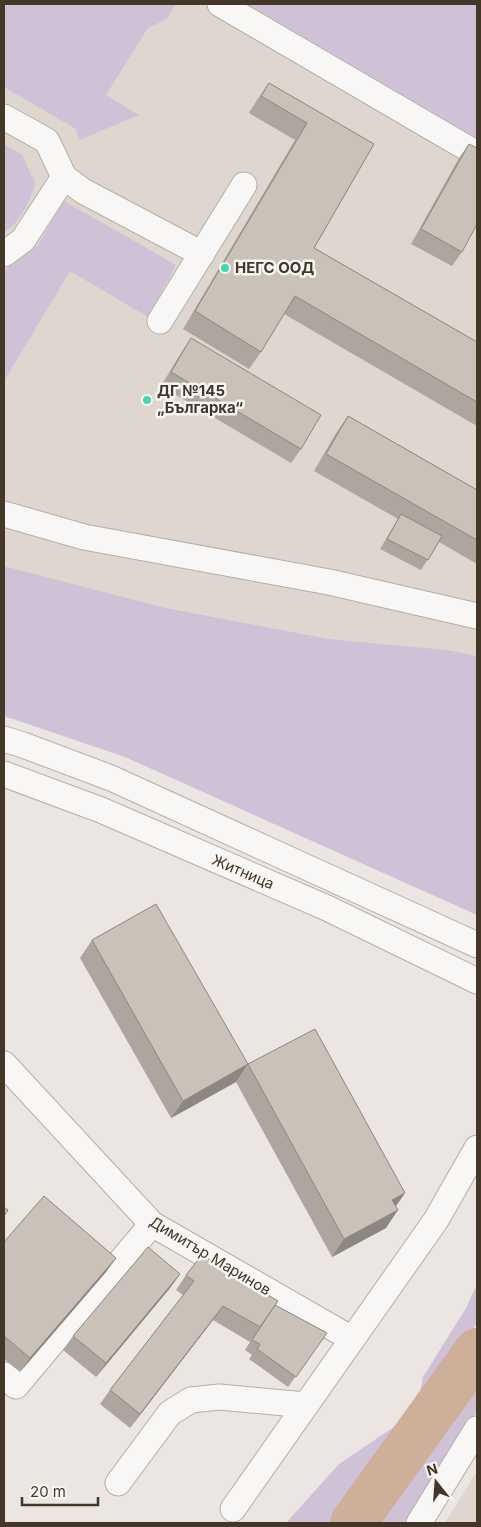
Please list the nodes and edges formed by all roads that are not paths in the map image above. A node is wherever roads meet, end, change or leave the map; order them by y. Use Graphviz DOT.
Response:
graph roads {
  1 [pos="220,4"];
  2 [pos="4,117"];
  3 [pos="477,154"];
  4 [pos="64,177"];
  5 [pos="244,185"];
  6 [pos="4,254"];
  7 [pos="202,254"];
  8 [pos="160,321"];
  9 [pos="4,514"];
  10 [pos="477,616"];
  11 [pos="4,739"];
  12 [pos="4,774"];
  13 [pos="477,945"];
  14 [pos="477,980"];
  15 [pos="4,1064"];
  16 [pos="477,1148"];
  17 [pos="152,1224"];
  18 [pos="352,1339"];
  19 [pos="4,1375"];
  20 [pos="306,1405"];
  21 [pos="477,1429"];
  22 [pos="118,1483"];
  23 [pos="232,1509"];
  24 [pos="419,1523"];
  1 -- 3 [label="street"];
  2 -- 4 [label="street"];
  4 -- 6 [label="street"];
  4 -- 7 [label="street"];
  5 -- 7 [label="street"];
  7 -- 8 [label="street"];
  9 -- 10 [label="street"];
  11 -- 13 [label="street, Житница"];
  12 -- 14 [label="street, Житница"];
  15 -- 17 [label="street, Димитър Маринов"];
  16 -- 18 [label="street"];
  17 -- 18 [label="street, Димитър Маринов"];
  17 -- 19 [label="street"];
  18 -- 20 [label="street"];
  20 -- 22 [label="street"];
  20 -- 23 [label="street"];
  21 -- 24 [label="street"];
}
